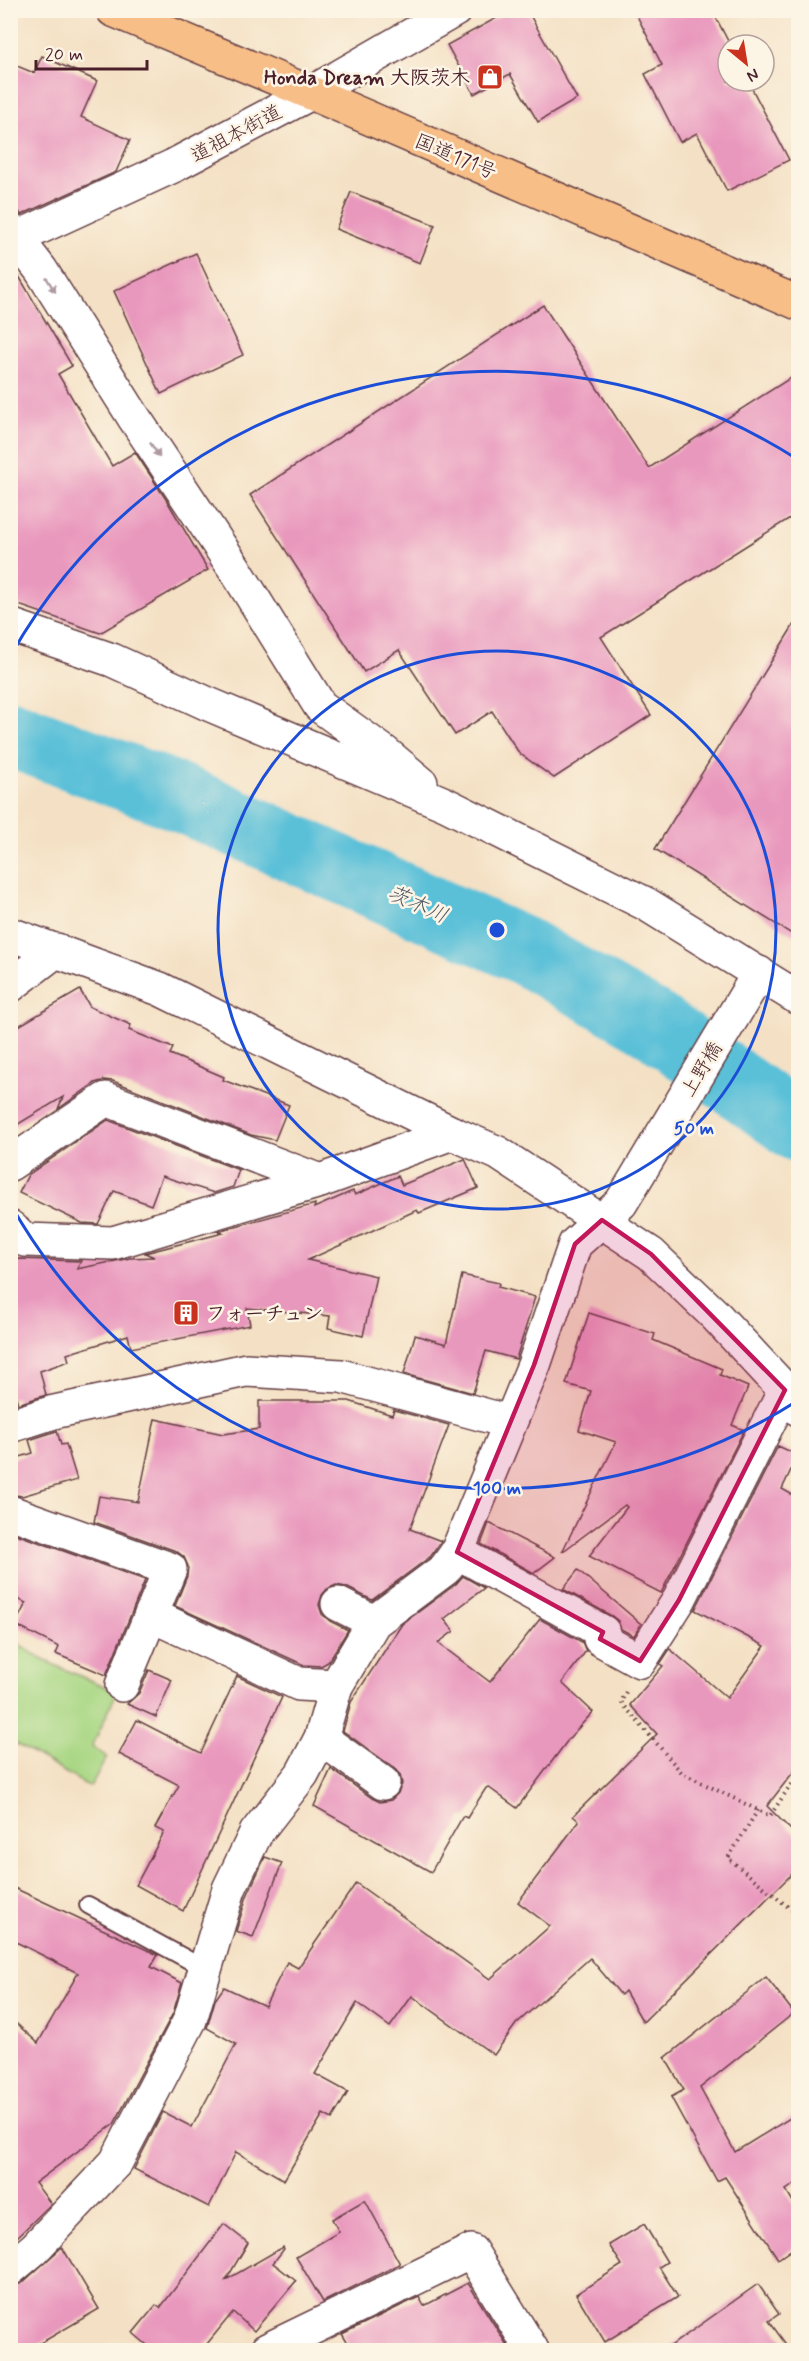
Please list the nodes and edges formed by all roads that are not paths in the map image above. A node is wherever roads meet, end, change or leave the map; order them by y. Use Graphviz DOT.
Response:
graph roads {
  1 [pos="113,10"];
  2 [pos="455,10"];
  3 [pos="311,93"];
  4 [pos="12,236"];
  5 [pos="798,303"];
  6 [pos="10,625"];
  7 [pos="445,804"];
  8 [pos="10,934"];
  9 [pos="57,950"];
  10 [pos="752,985"];
  11 [pos="10,986"];
  12 [pos="798,998"];
  13 [pos="452,1133"];
  14 [pos="10,1164"];
  15 [pos="320,1181"];
  16 [pos="611,1211"];
  17 [pos="10,1227"];
  18 [pos="792,1399"];
  19 [pos="510,1422"];
  20 [pos="10,1426"];
  21 [pos="10,1512"];
  22 [pos="457,1552"];
  23 [pos="338,1604"];
  24 [pos="151,1615"];
  25 [pos="374,1622"];
  26 [pos="122,1685"];
  27 [pos="336,1686"];
  28 [pos="321,1738"];
  29 [pos="383,1783"];
  30 [pos="88,1905"];
  31 [pos="205,1969"];
  32 [pos="10,2269"];
  33 [pos="285,2347"];
  34 [pos="532,2350"];
  1 -- 3 [label="highway, 国道171号"];
  2 -- 3 [label="street, 道祖本街道"];
  3 -- 4 [label="street, 道祖本街道"];
  3 -- 5 [label="highway, 国道171号"];
  4 -- 7 [label="street, one-way"];
  6 -- 7 [label="street"];
  7 -- 10 [label="street"];
  8 -- 9 [label="street"];
  9 -- 11 [label="street"];
  9 -- 13 [label="street"];
  10 -- 12 [label="street"];
  10 -- 16 [label="street, 上野橋"];
  13 -- 15 [label="street"];
  13 -- 16 [label="street"];
  14 -- 15 [label="street"];
  15 -- 17 [label="street"];
  16 -- 18 [label="street"];
  16 -- 19 [label="street, 上野橋"];
  18 -- 22 [label="street"];
  19 -- 20 [label="street"];
  19 -- 22 [label="street, 上野橋"];
  21 -- 24 [label="street"];
  22 -- 25 [label="street, 上野橋"];
  23 -- 25 [label="street"];
  24 -- 26 [label="street"];
  24 -- 27 [label="street"];
  25 -- 27 [label="street"];
  27 -- 28 [label="street"];
  28 -- 29 [label="street"];
  28 -- 31 [label="street"];
  30 -- 31 [label="lane"];
  31 -- 32 [label="street"];
  33 -- 34 [label="street"];
}
